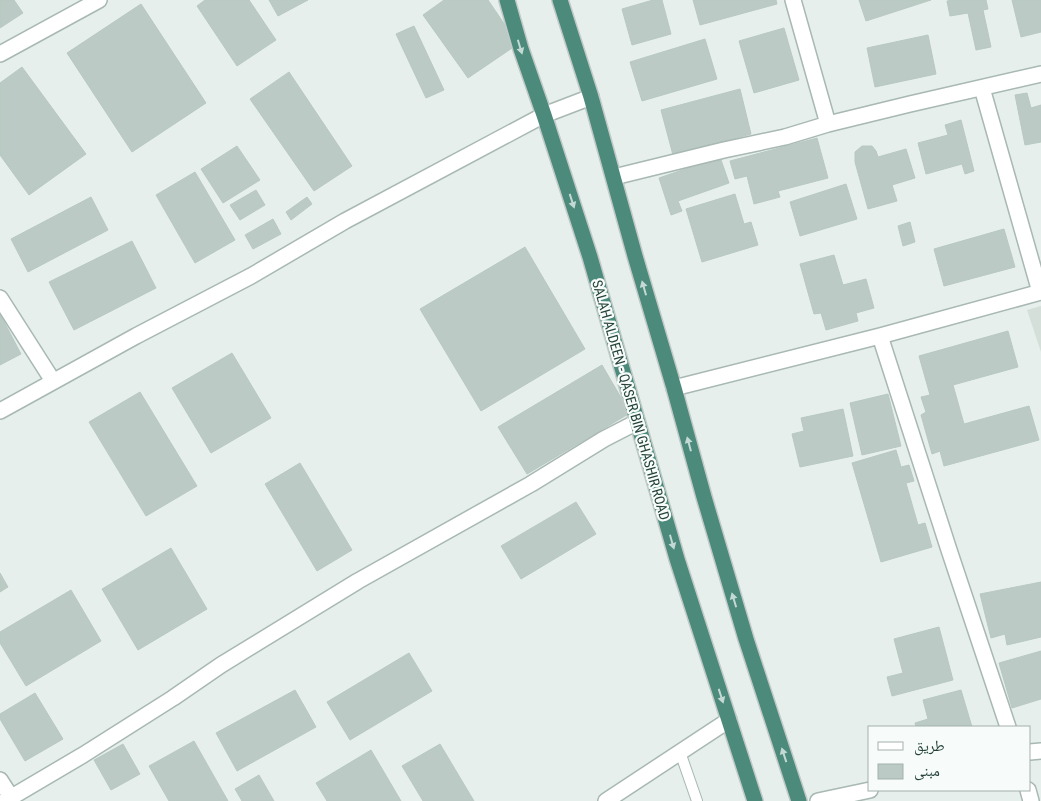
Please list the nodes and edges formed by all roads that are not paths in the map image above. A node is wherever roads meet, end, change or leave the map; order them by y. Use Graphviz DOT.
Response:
graph roads {
  1 [pos="98,0"];
  2 [pos="507,0"];
  3 [pos="560,0"];
  4 [pos="793,0"];
  5 [pos="0,54"];
  6 [pos="1041,74"];
  7 [pos="982,88"];
  8 [pos="591,97"];
  9 [pos="544,115"];
  10 [pos="828,124"];
  11 [pos="614,177"];
  12 [pos="1040,292"];
  13 [pos="0,298"];
  14 [pos="880,336"];
  15 [pos="53,381"];
  16 [pos="674,388"];
  17 [pos="0,411"];
  18 [pos="637,422"];
  19 [pos="729,720"];
  20 [pos="1008,726"];
  21 [pos="680,752"];
  22 [pos="0,780"];
  23 [pos="868,790"];
  24 [pos="8,799"];
  25 [pos="606,801"];
  26 [pos="696,801"];
  27 [pos="755,801"];
  28 [pos="799,801"];
  29 [pos="818,801"];
  1 -- 5 [label="street"];
  2 -- 9 [label="highway, SALAH ALDEEN - QASER BIN GHASHIR ROAD, one-way"];
  3 -- 8 [label="highway"];
  4 -- 10 [label="street"];
  6 -- 7 [label="street"];
  7 -- 10 [label="street"];
  7 -- 12 [label="street"];
  8 -- 9 [label="street"];
  8 -- 11 [label="highway"];
  9 -- 15 [label="street"];
  9 -- 18 [label="highway, SALAH ALDEEN - QASER BIN GHASHIR ROAD, one-way"];
  10 -- 11 [label="street"];
  16 -- 11 [label="highway, one-way"];
  12 -- 14 [label="street"];
  13 -- 15 [label="street"];
  14 -- 16 [label="street"];
  14 -- 20 [label="street"];
  15 -- 17 [label="street"];
  28 -- 16 [label="highway, one-way"];
  18 -- 19 [label="highway, SALAH ALDEEN - QASER BIN GHASHIR ROAD, one-way"];
  18 -- 24 [label="street"];
  19 -- 21 [label="street"];
  19 -- 27 [label="highway, SALAH ALDEEN - QASER BIN GHASHIR ROAD"];
  21 -- 25 [label="street"];
  21 -- 26 [label="lane"];
  22 -- 24 [label="street"];
  23 -- 29 [label="street"];
}
